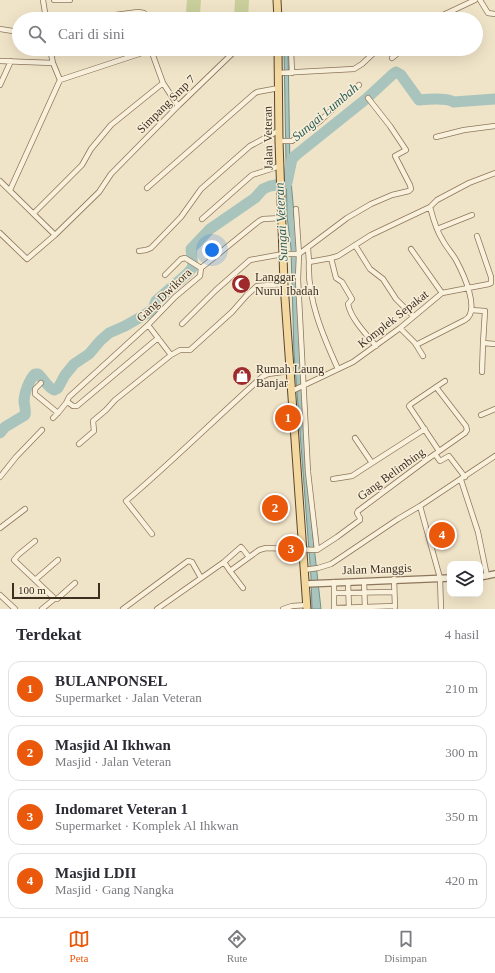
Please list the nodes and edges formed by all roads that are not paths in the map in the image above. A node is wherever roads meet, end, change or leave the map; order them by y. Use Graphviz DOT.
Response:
graph roads {
  1 [pos="43,0"];
  2 [pos="54,0"];
  3 [pos="70,0"];
  4 [pos="277,0"];
  5 [pos="474,0"];
  6 [pos="480,0"];
  7 [pos="45,12"];
  8 [pos="278,12"];
  9 [pos="451,12"];
  10 [pos="495,14"];
  11 [pos="0,29"];
  12 [pos="12,31"];
  13 [pos="52,56"];
  14 [pos="133,56"];
  15 [pos="153,56"];
  16 [pos="230,56"];
  17 [pos="279,56"];
  18 [pos="291,56"];
  19 [pos="371,56"];
  20 [pos="394,56"];
  21 [pos="392,58"];
  22 [pos="0,61"];
  23 [pos="11,61"];
  24 [pos="53,63"];
  25 [pos="281,73"];
  26 [pos="291,73"];
  27 [pos="60,80"];
  28 [pos="164,83"];
  29 [pos="0,85"];
  30 [pos="359,85"];
  31 [pos="279,88"];
  32 [pos="368,98"];
  33 [pos="178,106"];
  34 [pos="495,126"];
  35 [pos="278,131"];
  36 [pos="436,137"];
  37 [pos="281,141"];
  38 [pos="280,166"];
  39 [pos="495,173"];
  40 [pos="0,181"];
  41 [pos="147,188"];
  42 [pos="10,190"];
  43 [pos="296,208"];
  44 [pos="430,208"];
  45 [pos="34,213"];
  46 [pos="472,215"];
  47 [pos="282,218"];
  48 [pos="202,219"];
  49 [pos="437,229"];
  50 [pos="0,233"];
  51 [pos="56,235"];
  52 [pos="477,236"];
  53 [pos="355,245"];
  54 [pos="308,248"];
  55 [pos="410,249"];
  56 [pos="138,251"];
  57 [pos="285,254"];
  58 [pos="298,254"];
  59 [pos="331,258"];
  60 [pos="309,262"];
  61 [pos="199,267"];
  62 [pos="165,275"];
  63 [pos="284,284"];
  64 [pos="468,288"];
  65 [pos="442,293"];
  66 [pos="471,310"];
  67 [pos="413,316"];
  68 [pos="182,324"];
  69 [pos="148,325"];
  70 [pos="400,328"];
  71 [pos="158,338"];
  72 [pos="483,343"];
  73 [pos="495,344"];
  74 [pos="416,345"];
  75 [pos="376,346"];
  76 [pos="171,355"];
  77 [pos="423,356"];
  78 [pos="338,369"];
  79 [pos="290,371"];
  80 [pos="482,372"];
  81 [pos="444,381"];
  82 [pos="41,383"];
  83 [pos="303,386"];
  84 [pos="436,387"];
  85 [pos="294,390"];
  86 [pos="66,403"];
  87 [pos="495,408"];
  88 [pos="58,413"];
  89 [pos="481,415"];
  90 [pos="53,418"];
  91 [pos="426,429"];
  92 [pos="42,430"];
  93 [pos="355,438"];
  94 [pos="79,444"];
  95 [pos="437,453"];
  96 [pos="495,456"];
  97 [pos="372,463"];
  98 [pos="0,477"];
  99 [pos="463,479"];
  100 [pos="333,480"];
  101 [pos="420,506"];
  102 [pos="25,509"];
  103 [pos="0,528"];
  104 [pos="152,534"];
  105 [pos="35,541"];
  106 [pos="316,549"];
  107 [pos="306,550"];
  108 [pos="248,557"];
  109 [pos="58,560"];
  110 [pos="224,562"];
  111 [pos="230,570"];
  112 [pos="307,570"];
  113 [pos="495,574"];
  114 [pos="488,576"];
  115 [pos="483,577"];
  116 [pos="201,578"];
  117 [pos="440,578"];
  118 [pos="447,578"];
  119 [pos="394,579"];
  120 [pos="35,580"];
  121 [pos="364,581"];
  122 [pos="334,582"];
  123 [pos="348,582"];
  124 [pos="75,583"];
  125 [pos="308,583"];
  126 [pos="243,588"];
  127 [pos="364,592"];
  128 [pos="394,592"];
  129 [pos="334,593"];
  130 [pos="349,593"];
  131 [pos="0,595"];
  132 [pos="54,599"];
  133 [pos="307,607"];
  134 [pos="349,608"];
  135 [pos="365,608"];
  136 [pos="395,608"];
  137 [pos="16,609"];
  138 [pos="42,609"];
  139 [pos="123,609"];
  140 [pos="157,609"];
  141 [pos="283,609"];
  142 [pos="334,609"];
  143 [pos="441,609"];
  1 -- 7 [label="street"];
  2 -- 3 [label="street"];
  4 -- 8 [label="main road"];
  5 -- 9 [label="street"];
  6 -- 10 [label="street"];
  11 -- 12 [label="street"];
  13 -- 24 [label="street"];
  14 -- 27 [label="street"];
  15 -- 28 [label="street"];
  16 -- 33 [label="street, Simpang Smp 7"];
  17 -- 25 [label="main road, Jalan Veteran"];
  18 -- 26 [label="street"];
  19 -- 26 [label="street"];
  20 -- 21 [label="street"];
  22 -- 23 [label="street"];
  23 -- 24 [label="street"];
  23 -- 29 [label="street"];
  24 -- 27 [label="street"];
  25 -- 26 [label="street"];
  25 -- 31 [label="main road, Jalan Veteran"];
  27 -- 42 [label="street"];
  28 -- 33 [label="street"];
  28 -- 45 [label="street"];
  30 -- 37 [label="street"];
  31 -- 35 [label="main road, Jalan Veteran"];
  31 -- 41 [label="street"];
  32 -- 54 [label="street"];
  33 -- 51 [label="street, Simpang Smp 7"];
  34 -- 36 [label="street"];
  35 -- 37 [label="main road, Jalan Veteran"];
  35 -- 56 [label="street"];
  37 -- 38 [label="main road, Jalan Veteran"];
  38 -- 47 [label="main road, Jalan Veteran"];
  38 -- 48 [label="street"];
  39 -- 44 [label="street"];
  40 -- 42 [label="street"];
  42 -- 45 [label="street"];
  43 -- 58 [label="street"];
  44 -- 49 [label="street"];
  44 -- 53 [label="street"];
  45 -- 51 [label="street"];
  46 -- 49 [label="street"];
  47 -- 57 [label="main road, Jalan Veteran"];
  47 -- 61 [label="street, Gang Dwikora"];
  49 -- 64 [label="street"];
  50 -- 51 [label="street, Simpang Smp 7"];
  52 -- 64 [label="street, Komplek Sepakat"];
  53 -- 59 [label="street"];
  53 -- 67 [label="street"];
  54 -- 58 [label="street"];
  54 -- 60 [label="street"];
  55 -- 65 [label="street"];
  57 -- 58 [label="street"];
  57 -- 63 [label="main road, Jalan Veteran"];
  57 -- 68 [label="street"];
  58 -- 83 [label="street"];
  59 -- 60 [label="street"];
  59 -- 75 [label="street"];
  60 -- 78 [label="street"];
  61 -- 62 [label="street"];
  61 -- 69 [label="street, Gang Dwikora"];
  63 -- 76 [label="street"];
  63 -- 79 [label="main road, Jalan Veteran"];
  64 -- 65 [label="street, Komplek Sepakat"];
  64 -- 66 [label="street"];
  65 -- 67 [label="street, Komplek Sepakat"];
  66 -- 72 [label="street"];
  66 -- 74 [label="street"];
  67 -- 70 [label="street, Komplek Sepakat"];
  69 -- 71 [label="street"];
  69 -- 86 [label="street, Gang Dwikora"];
  70 -- 74 [label="street"];
  70 -- 75 [label="street, Komplek Sepakat"];
  71 -- 76 [label="street"];
  71 -- 86 [label="street"];
  72 -- 73 [label="street"];
  72 -- 80 [label="street"];
  74 -- 77 [label="street"];
  75 -- 78 [label="street, Komplek Sepakat"];
  76 -- 94 [label="street"];
  78 -- 83 [label="street, Komplek Sepakat"];
  79 -- 85 [label="main road, Jalan Veteran"];
  79 -- 104 [label="street"];
  81 -- 84 [label="street"];
  82 -- 88 [label="street"];
  83 -- 85 [label="street, Komplek Sepakat"];
  83 -- 106 [label="street"];
  84 -- 91 [label="street"];
  84 -- 95 [label="street, Gang Belimbing"];
  85 -- 107 [label="main road, Jalan Veteran"];
  86 -- 88 [label="street, Gang Dwikora"];
  87 -- 89 [label="street"];
  88 -- 90 [label="street, Gang Dwikora"];
  91 -- 95 [label="street"];
  91 -- 97 [label="street"];
  92 -- 98 [label="street"];
  93 -- 97 [label="street"];
  95 -- 99 [label="street"];
  95 -- 106 [label="street, Gang Belimbing"];
  96 -- 99 [label="street"];
  97 -- 100 [label="street"];
  99 -- 101 [label="street"];
  99 -- 114 [label="street"];
  101 -- 112 [label="street"];
  101 -- 117 [label="street"];
  102 -- 103 [label="street"];
  105 -- 120 [label="street"];
  106 -- 107 [label="street, Gang Belimbing"];
  107 -- 108 [label="street, Gang Belimbing"];
  107 -- 112 [label="main road, Jalan Veteran"];
  108 -- 110 [label="street"];
  108 -- 111 [label="street, Gang Belimbing"];
  109 -- 120 [label="street"];
  110 -- 111 [label="street"];
  110 -- 116 [label="street"];
  111 -- 126 [label="street"];
  112 -- 125 [label="main road, Jalan Veteran"];
  113 -- 114 [label="street"];
  114 -- 115 [label="street"];
  116 -- 139 [label="street"];
  116 -- 140 [label="street"];
  117 -- 118 [label="street, Jalan Manggis"];
  117 -- 119 [label="street, Jalan Manggis"];
  117 -- 143 [label="street"];
  119 -- 121 [label="street, Jalan Manggis"];
  119 -- 128 [label="street"];
  120 -- 132 [label="street"];
  121 -- 123 [label="street, Jalan Manggis"];
  121 -- 127 [label="street"];
  122 -- 123 [label="street, Jalan Manggis"];
  122 -- 125 [label="street, Jalan Manggis"];
  122 -- 129 [label="street"];
  123 -- 130 [label="street"];
  124 -- 132 [label="street"];
  125 -- 133 [label="main road, Jalan Veteran"];
  127 -- 128 [label="street"];
  127 -- 130 [label="street"];
  127 -- 135 [label="street"];
  128 -- 136 [label="street"];
  129 -- 130 [label="street"];
  129 -- 142 [label="street"];
  130 -- 134 [label="street"];
  131 -- 137 [label="street"];
  132 -- 138 [label="street"];
  133 -- 141 [label="street"];
  134 -- 135 [label="street"];
  134 -- 142 [label="street"];
  135 -- 136 [label="street"];
}
